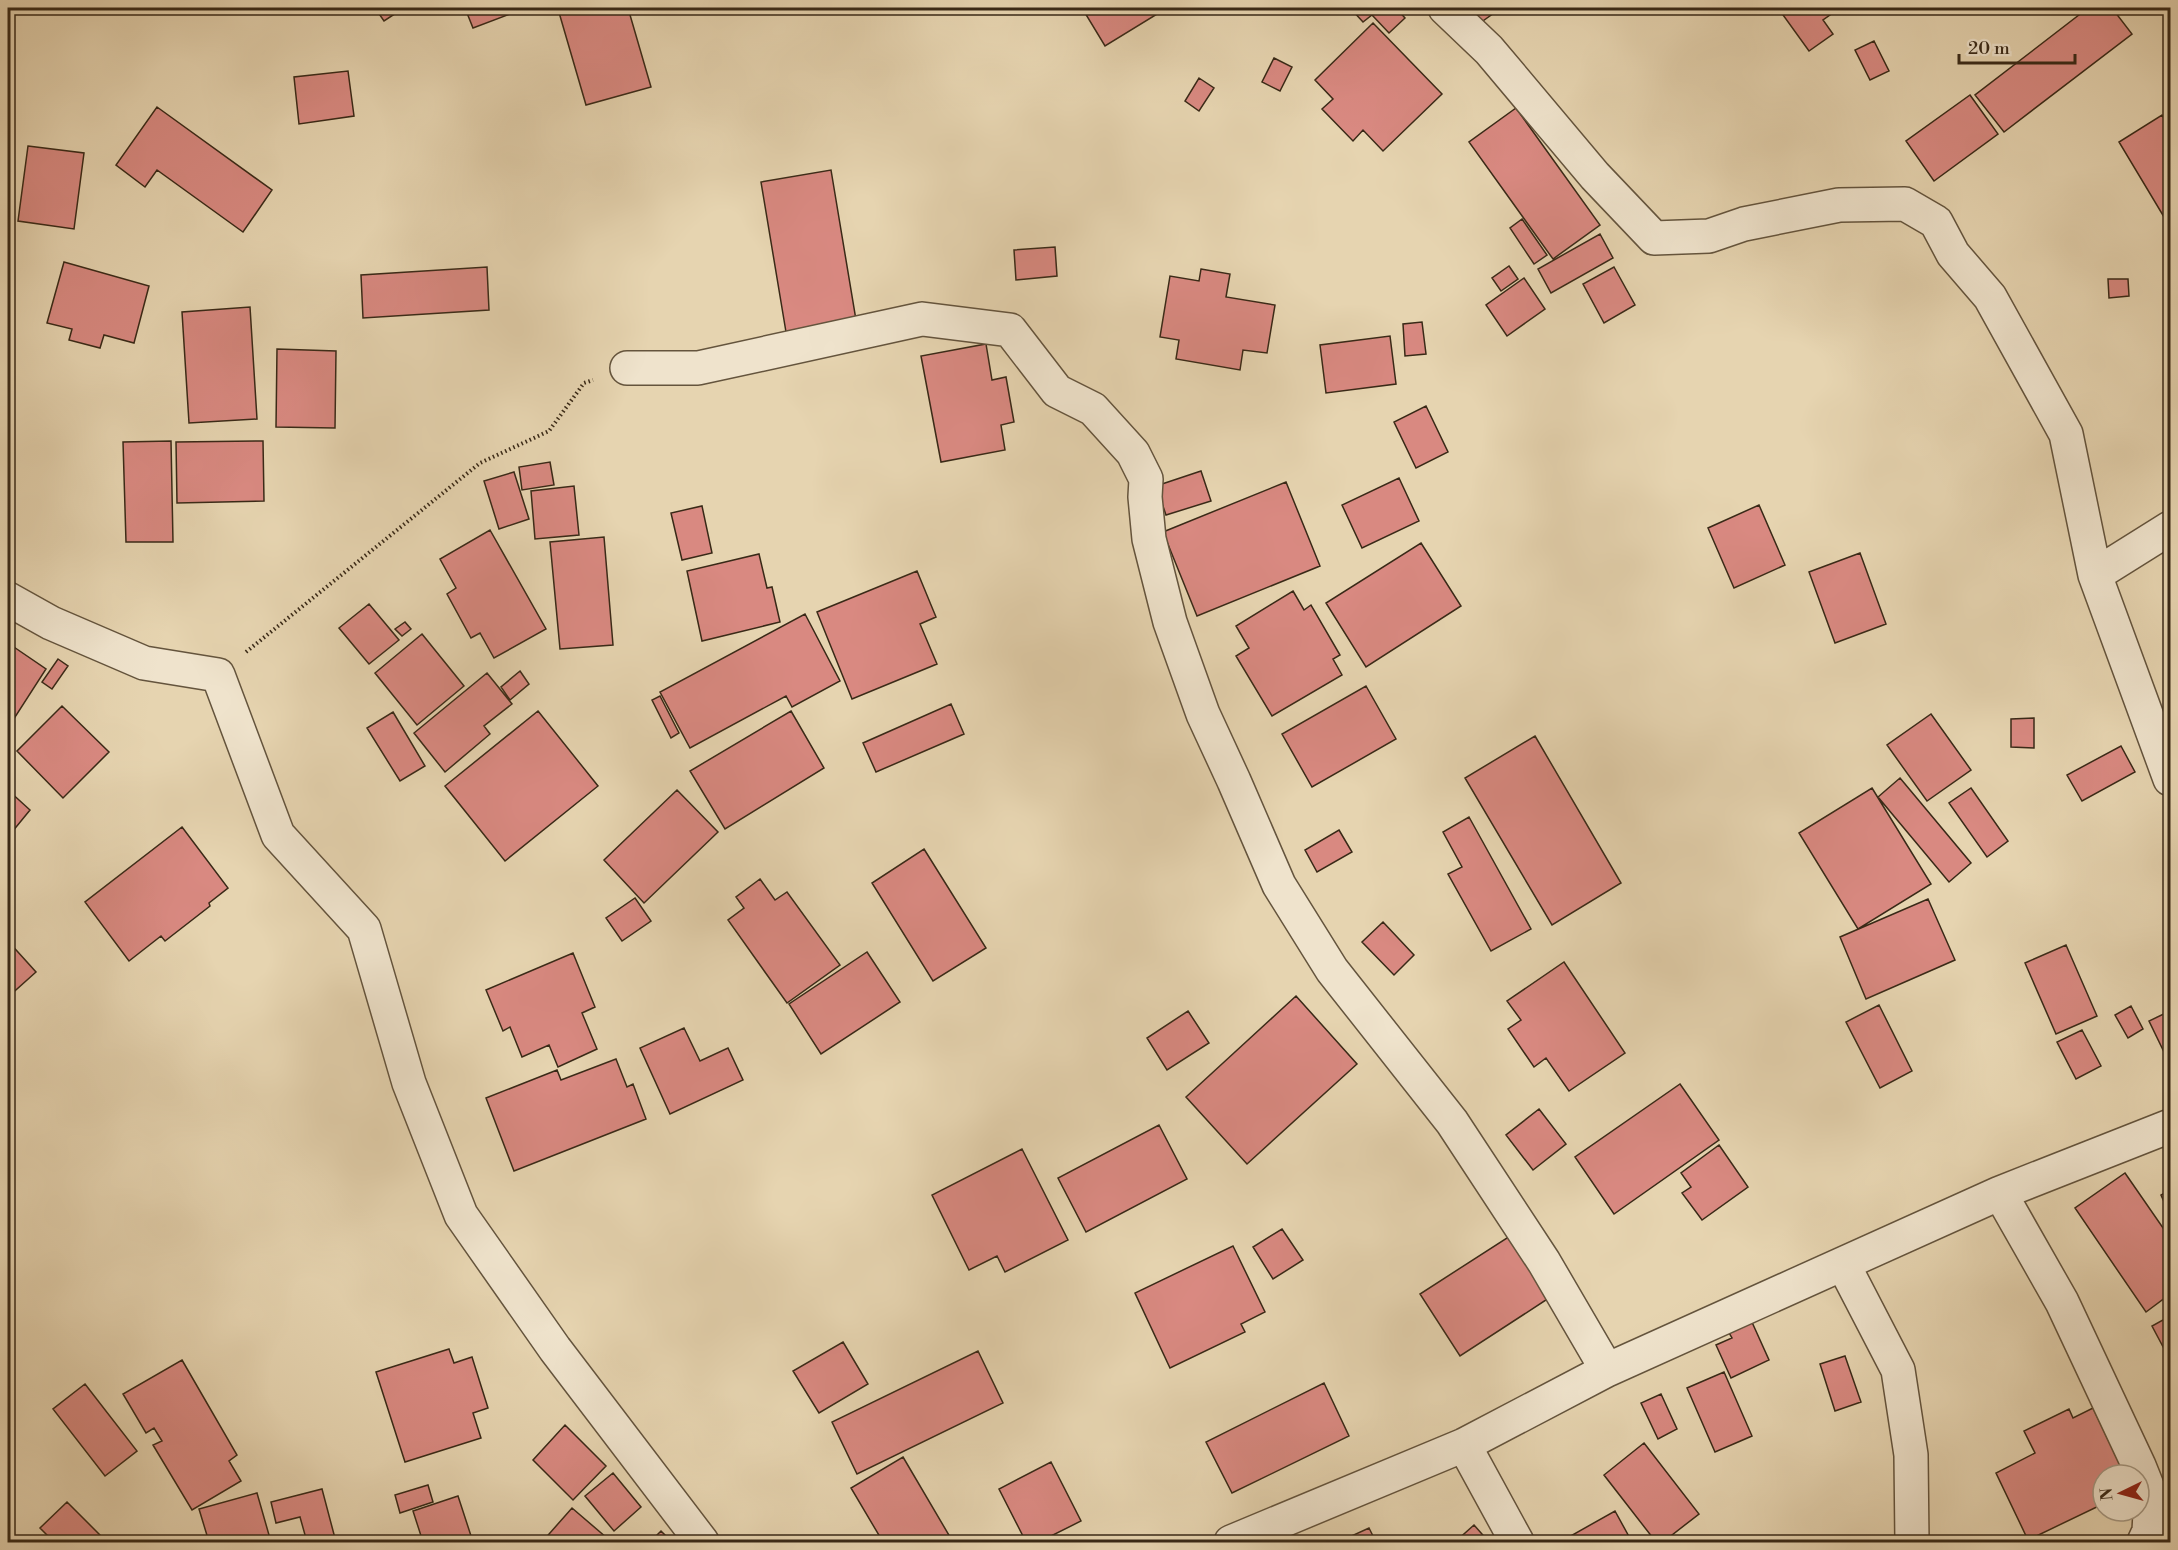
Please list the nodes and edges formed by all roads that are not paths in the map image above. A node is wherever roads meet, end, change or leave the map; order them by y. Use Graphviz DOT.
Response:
graph roads {
  1 [pos="1445,8"];
  2 [pos="627,368"];
  3 [pos="2170,528"];
  4 [pos="2095,574"];
  5 [pos="8,599"];
  6 [pos="2170,779"];
  7 [pos="2170,1126"];
  8 [pos="2000,1193"];
  9 [pos="1843,1264"];
  10 [pos="1607,1370"];
  11 [pos="1464,1445"];
  12 [pos="702,1542"];
  13 [pos="1231,1542"];
  14 [pos="1517,1542"];
  15 [pos="1912,1542"];
  16 [pos="2144,1542"];
  1 -- 4 [label="street"];
  2 -- 10 [label="street"];
  3 -- 4 [label="street"];
  4 -- 6 [label="street"];
  5 -- 12 [label="street"];
  7 -- 8 [label="street"];
  8 -- 9 [label="street"];
  8 -- 16 [label="street"];
  9 -- 10 [label="street"];
  9 -- 15 [label="street"];
  10 -- 11 [label="street"];
  11 -- 13 [label="street"];
  11 -- 14 [label="street"];
}
